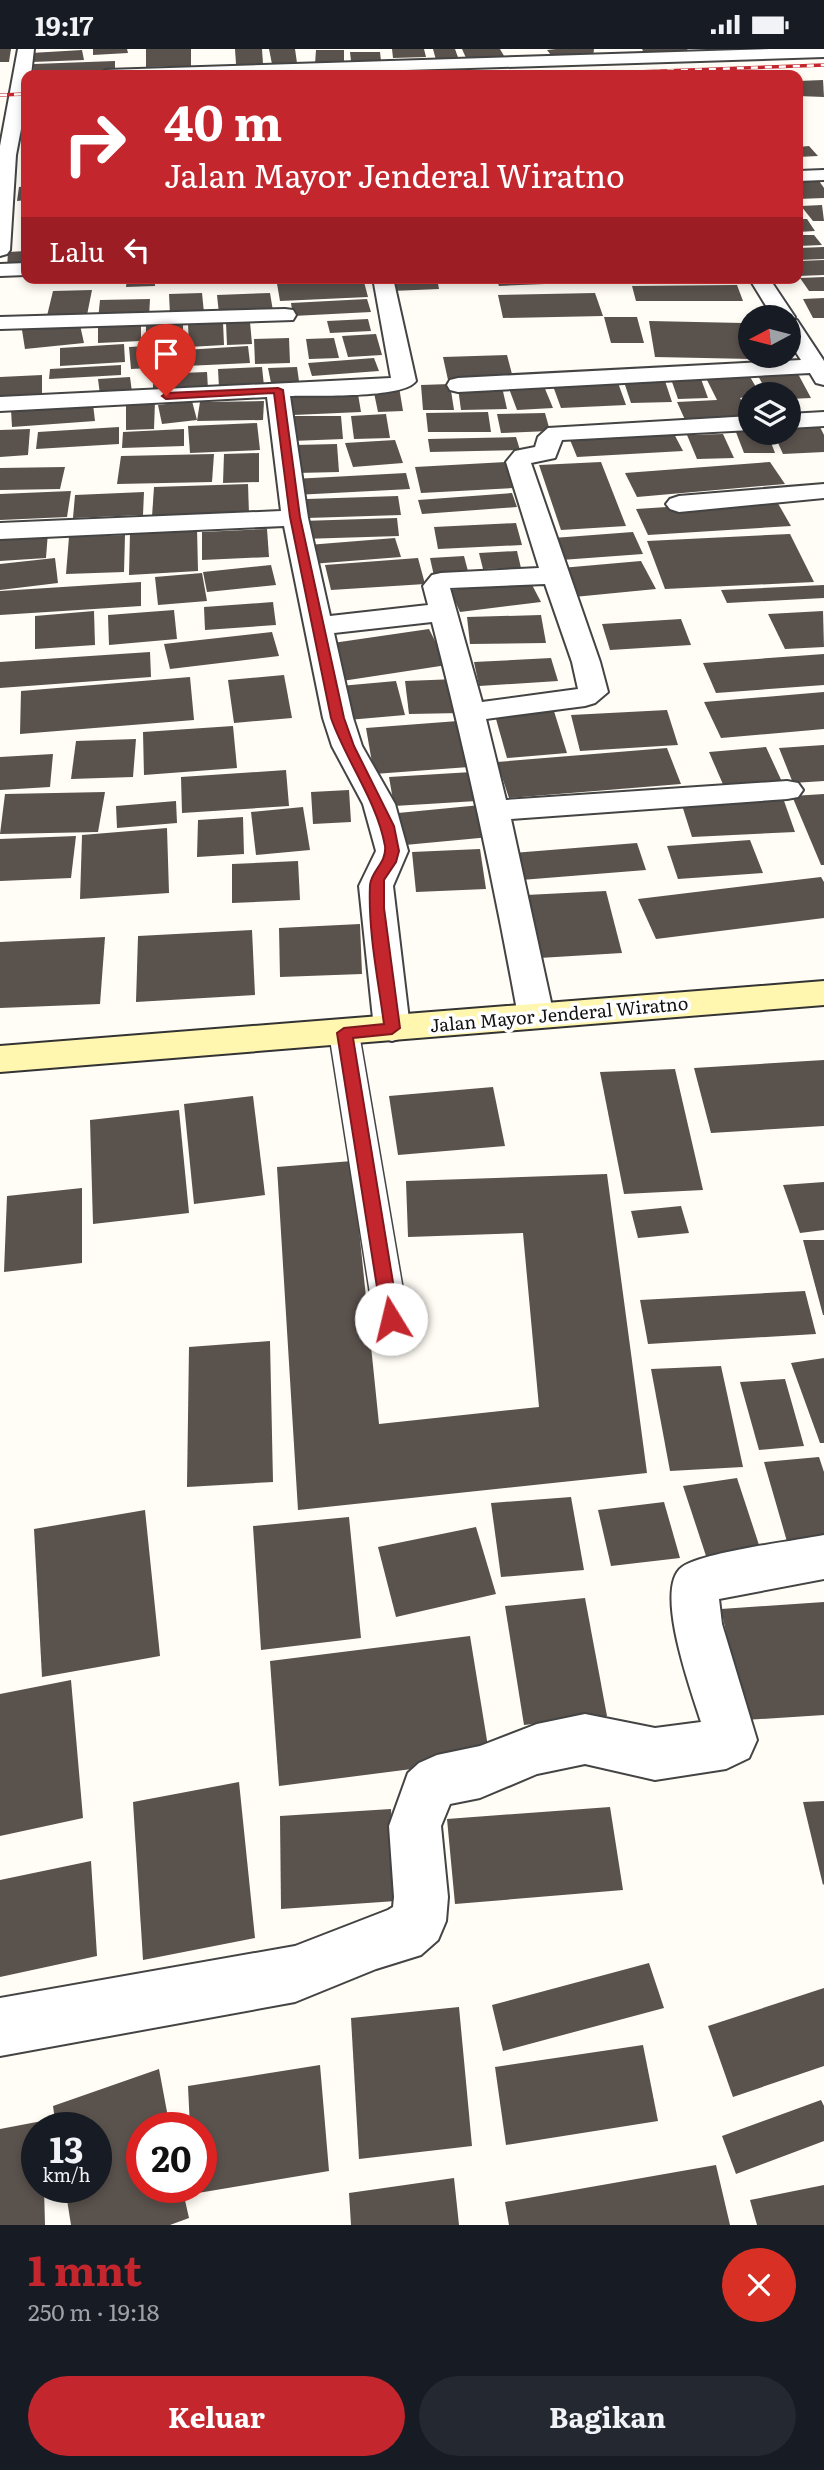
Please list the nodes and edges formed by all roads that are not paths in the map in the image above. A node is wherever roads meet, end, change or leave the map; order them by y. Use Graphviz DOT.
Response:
graph roads {
  1 [pos="26,49"];
  2 [pos="824,52"];
  3 [pos="601,55"];
  4 [pos="25,70"];
  5 [pos="230,70"];
  6 [pos="21,78"];
  7 [pos="0,79"];
  8 [pos="21,87"];
  9 [pos="14,107"];
  10 [pos="3,155"];
  11 [pos="824,175"];
  12 [pos="803,176"];
  13 [pos="21,212"];
  14 [pos="3,217"];
  15 [pos="0,250"];
  16 [pos="21,269"];
  17 [pos="0,270"];
  18 [pos="384,284"];
  19 [pos="763,284"];
  20 [pos="776,305"];
  21 [pos="285,315"];
  22 [pos="0,323"];
  23 [pos="802,335"];
  24 [pos="824,341"];
  25 [pos="802,344"];
  26 [pos="820,372"];
  27 [pos="458,385"];
  28 [pos="278,390"];
  29 [pos="0,404"];
  30 [pos="824,419"];
  31 [pos="801,420"];
  32 [pos="738,424"];
  33 [pos="824,491"];
  34 [pos="679,504"];
  35 [pos="295,517"];
  36 [pos="0,531"];
  37 [pos="555,575"];
  38 [pos="443,612"];
  39 [pos="318,626"];
  40 [pos="470,712"];
  41 [pos="787,790"];
  42 [pos="492,811"];
  43 [pos="824,993"];
  44 [pos="536,1016"];
  45 [pos="392,1028"];
  46 [pos="344,1033"];
  47 [pos="0,1059"];
  48 [pos="391,1319"];
  49 [pos="824,1556"];
  50 [pos="0,2027"];
  1 -- 4 [label="street"];
  2 -- 3 [label="street"];
  3 -- 5 [label="street"];
  6 -- 7 [label="street"];
  8 -- 9 [label="street"];
  9 -- 10 [label="street"];
  10 -- 14 [label="street"];
  11 -- 12 [label="street"];
  13 -- 14 [label="street"];
  14 -- 15 [label="street"];
  16 -- 17 [label="street"];
  18 -- 28 [label="street"];
  19 -- 20 [label="street"];
  21 -- 22 [label="street"];
  23 -- 24 [label="street"];
  25 -- 26 [label="street"];
  26 -- 27 [label="street"];
  28 -- 29 [label="street"];
  28 -- 35 [label="street"];
  30 -- 31 [label="street"];
  32 -- 37 [label="street"];
  33 -- 34 [label="street"];
  35 -- 36 [label="street"];
  35 -- 39 [label="street"];
  37 -- 38 [label="street"];
  37 -- 40 [label="street"];
  38 -- 39 [label="street"];
  38 -- 40 [label="street"];
  39 -- 45 [label="street"];
  40 -- 42 [label="street"];
  41 -- 42 [label="street"];
  42 -- 44 [label="street"];
  43 -- 44 [label="street, Jalan Mayor Jenderal Wiratno"];
  44 -- 45 [label="street, Jalan Mayor Jenderal Wiratno"];
  45 -- 46 [label="street, Jalan Mayor Jenderal Wiratno"];
  46 -- 47 [label="street, Jalan Mayor Jenderal Wiratno"];
  46 -- 48 [label="lane"];
  49 -- 50 [label="street"];
}
